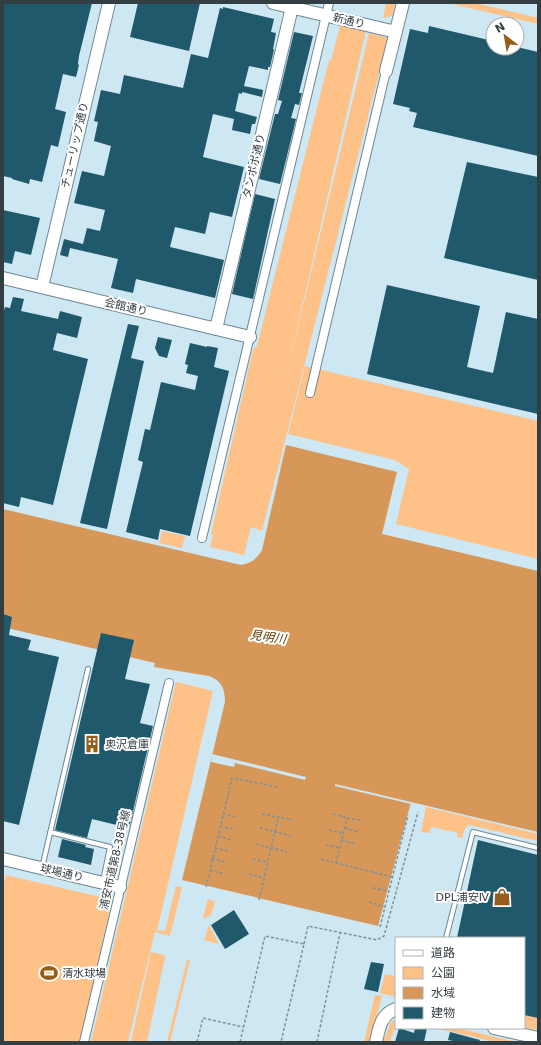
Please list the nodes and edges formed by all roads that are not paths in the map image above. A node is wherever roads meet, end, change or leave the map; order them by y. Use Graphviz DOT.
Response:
graph roads {
  1 [pos="109,3"];
  2 [pos="273,3"];
  3 [pos="329,3"];
  4 [pos="403,3"];
  5 [pos="292,5"];
  6 [pos="326,15"];
  7 [pos="396,32"];
  8 [pos="386,71"];
  9 [pos="3,278"];
  10 [pos="42,287"];
  11 [pos="216,328"];
  12 [pos="250,337"];
  13 [pos="310,394"];
  14 [pos="202,538"];
  15 [pos="88,669"];
  16 [pos="169,683"];
  17 [pos="50,832"];
  18 [pos="538,848"];
  19 [pos="3,859"];
  20 [pos="42,868"];
  21 [pos="103,883"];
  22 [pos="120,887"];
  23 [pos="446,937"];
  24 [pos="395,1010"];
  25 [pos="498,1029"];
  26 [pos="538,1038"];
  27 [pos="84,1042"];
  28 [pos="376,1042"];
  1 -- 10 [label="street, チューリップ通り"];
  2 -- 5 [label="street, 新通り"];
  3 -- 6 [label="street"];
  4 -- 7 [label="street"];
  5 -- 6 [label="street, 新通り"];
  5 -- 11 [label="street, タンポポ通り"];
  6 -- 7 [label="street, 新通り"];
  6 -- 12 [label="street"];
  7 -- 8 [label="street"];
  8 -- 13 [label="street"];
  9 -- 10 [label="street, 会館通り"];
  10 -- 11 [label="street, 会館通り"];
  11 -- 12 [label="street, 会館通り"];
  12 -- 14 [label="street"];
  15 -- 17 [label="lane"];
  16 -- 22 [label="street, 浦安市道第8-38号線"];
  17 -- 20 [label="lane"];
  17 -- 21 [label="lane"];
  18 -- 23 [label="lane"];
  19 -- 20 [label="street, 球場通り"];
  20 -- 21 [label="street, 球場通り"];
  21 -- 22 [label="street, 球場通り"];
  22 -- 27 [label="street, 浦安市道第8-38号線"];
  24 -- 28 [label="street"];
  25 -- 26 [label="street"];
}
